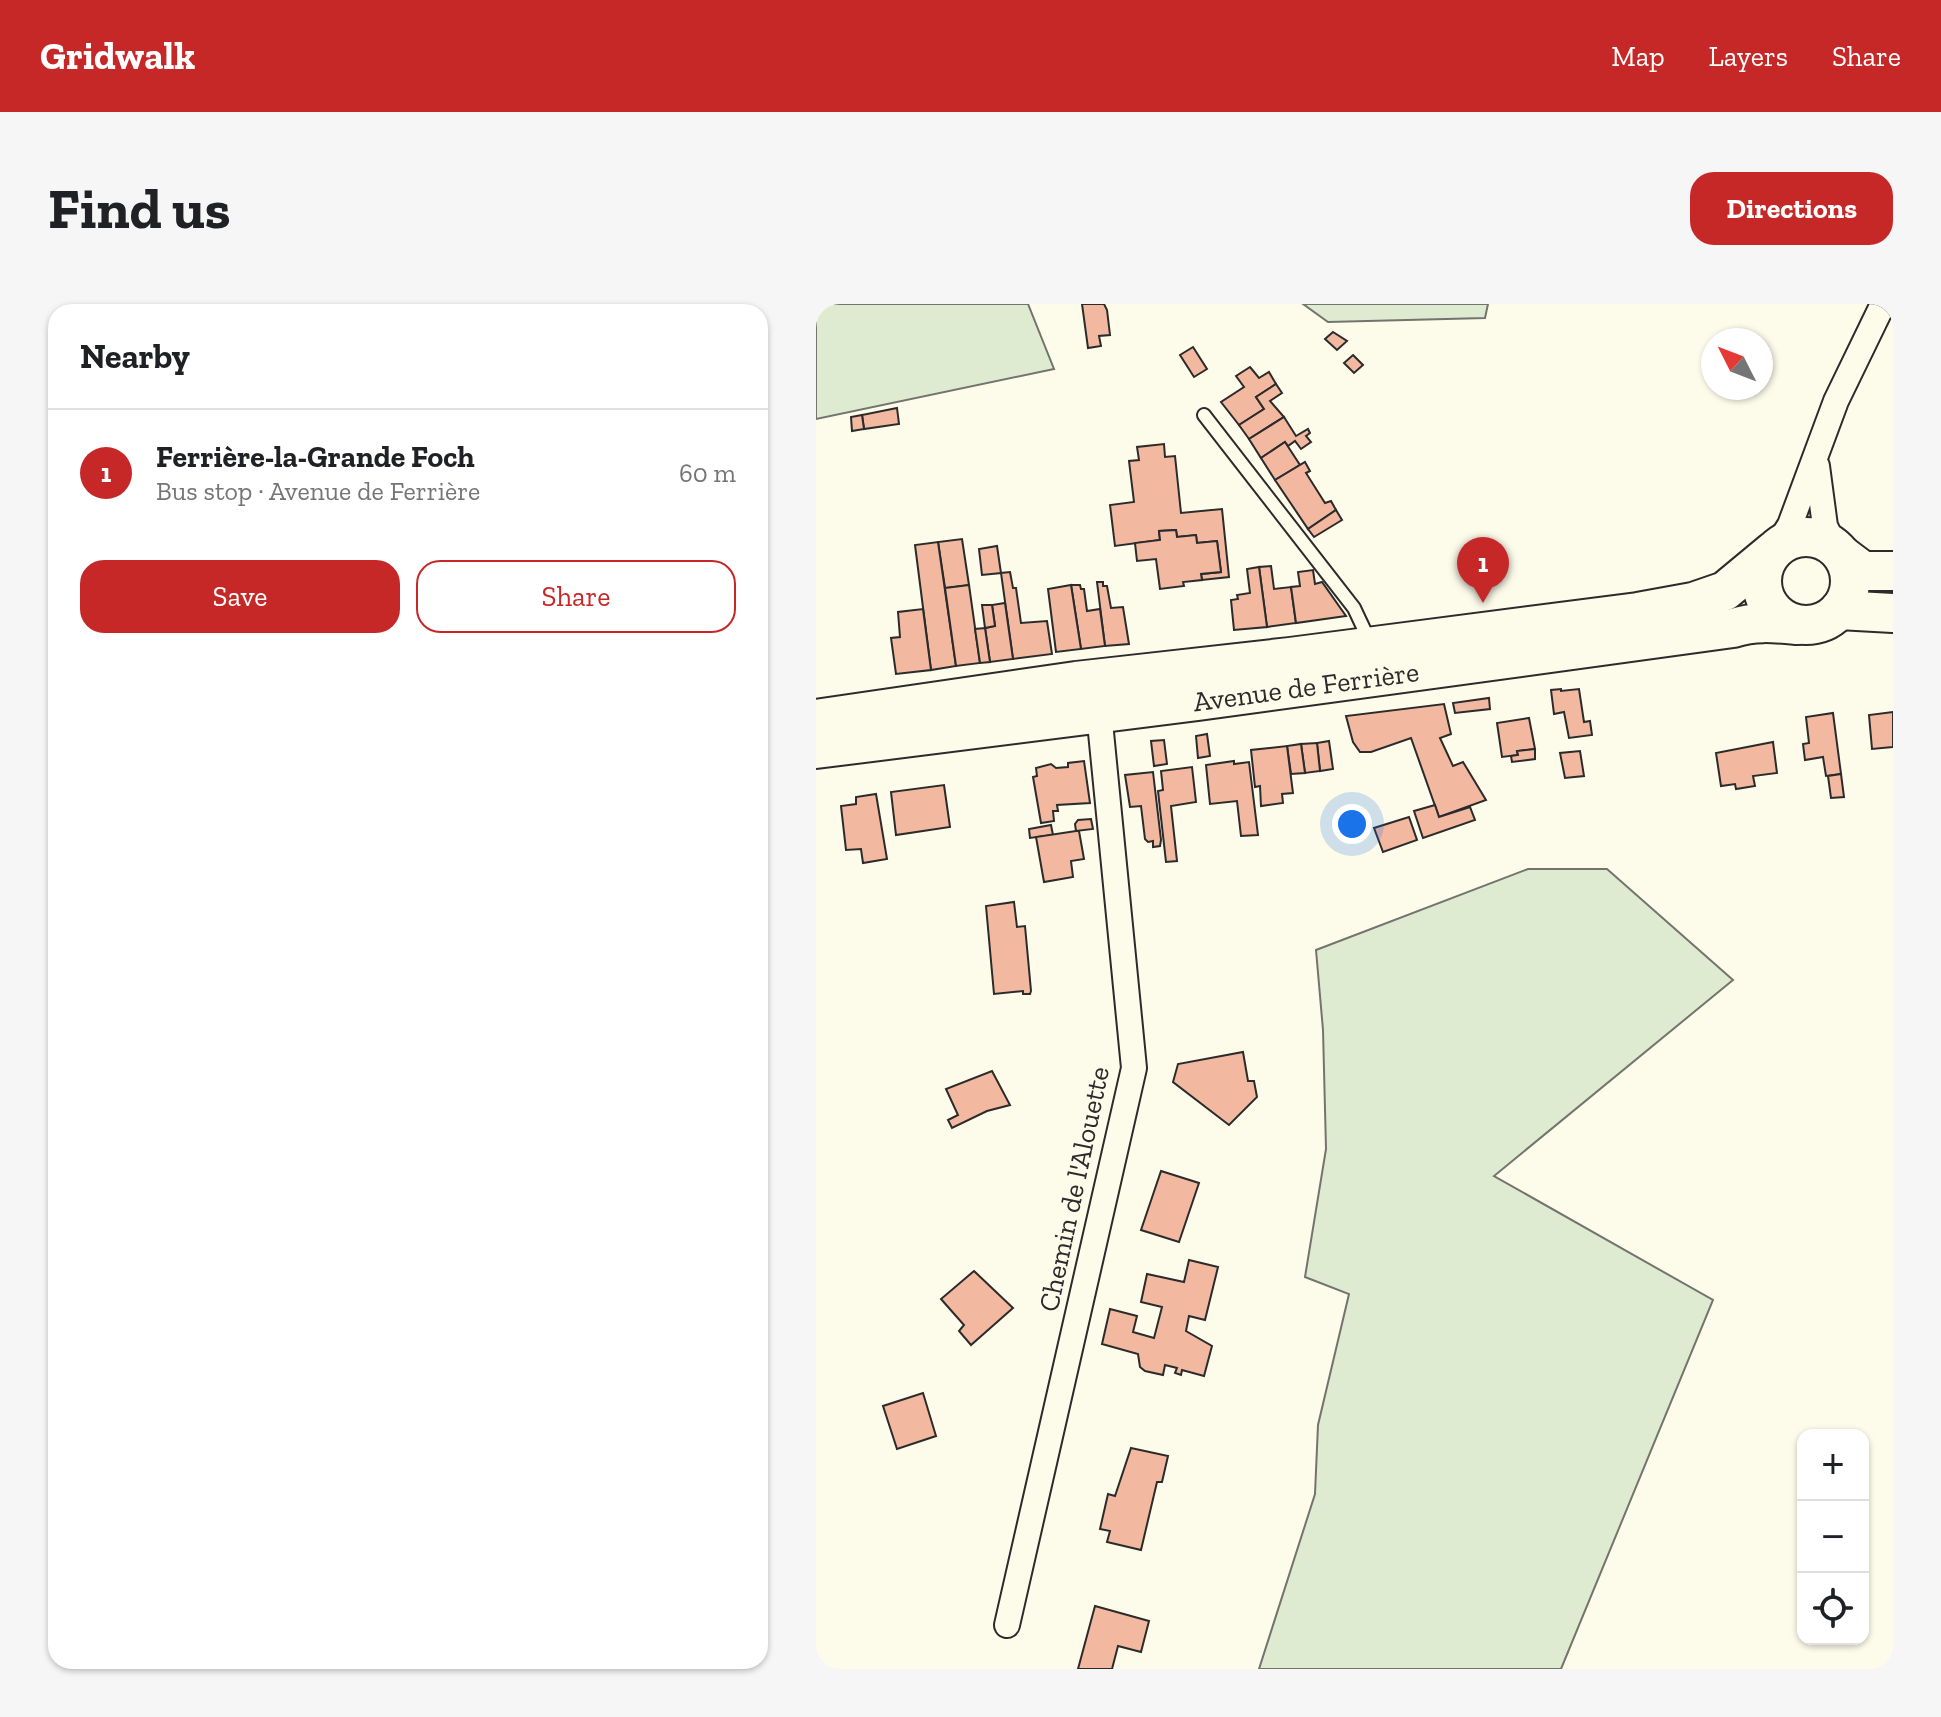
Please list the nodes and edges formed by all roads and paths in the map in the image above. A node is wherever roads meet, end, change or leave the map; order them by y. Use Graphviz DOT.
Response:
graph roads {
  1 [pos="1883,304"];
  2 [pos="1204,415"];
  3 [pos="1816,455"];
  4 [pos="1773,550"];
  5 [pos="1865,566"];
  6 [pos="1839,610"];
  7 [pos="1893,613"];
  8 [pos="1681,621"];
  9 [pos="1747,624"];
  10 [pos="1796,625"];
  11 [pos="1373,661"];
  12 [pos="1178,690"];
  13 [pos="1098,694"];
  14 [pos="1032,702"];
  15 [pos="816,719"];
  16 [pos="816,749"];
  17 [pos="1007,1625"];
  1 -- 3 [label="street"];
  2 -- 11 [label="lane"];
  3 -- 4 [label="street"];
  3 -- 5 [label="street"];
  4 -- 5 [label="main road"];
  4 -- 10 [label="main road"];
  4 -- 11 [label="main road, Avenue de Ferrière"];
  5 -- 6 [label="main road"];
  6 -- 7 [label="main road"];
  6 -- 10 [label="main road, Avenue de Ferrière"];
  8 -- 9 [label="lane"];
  9 -- 10 [label="main road, Avenue de Ferrière"];
  9 -- 11 [label="main road, Avenue de Ferrière"];
  11 -- 13 [label="main road, Avenue de Ferrière"];
  12 -- 13 [label="lane"];
  13 -- 14 [label="lane"];
  13 -- 15 [label="main road, Avenue de Ferrière"];
  13 -- 16 [label="main road, Avenue de Ferrière"];
  13 -- 17 [label="street, Chemin de l'Alouette"];
}
